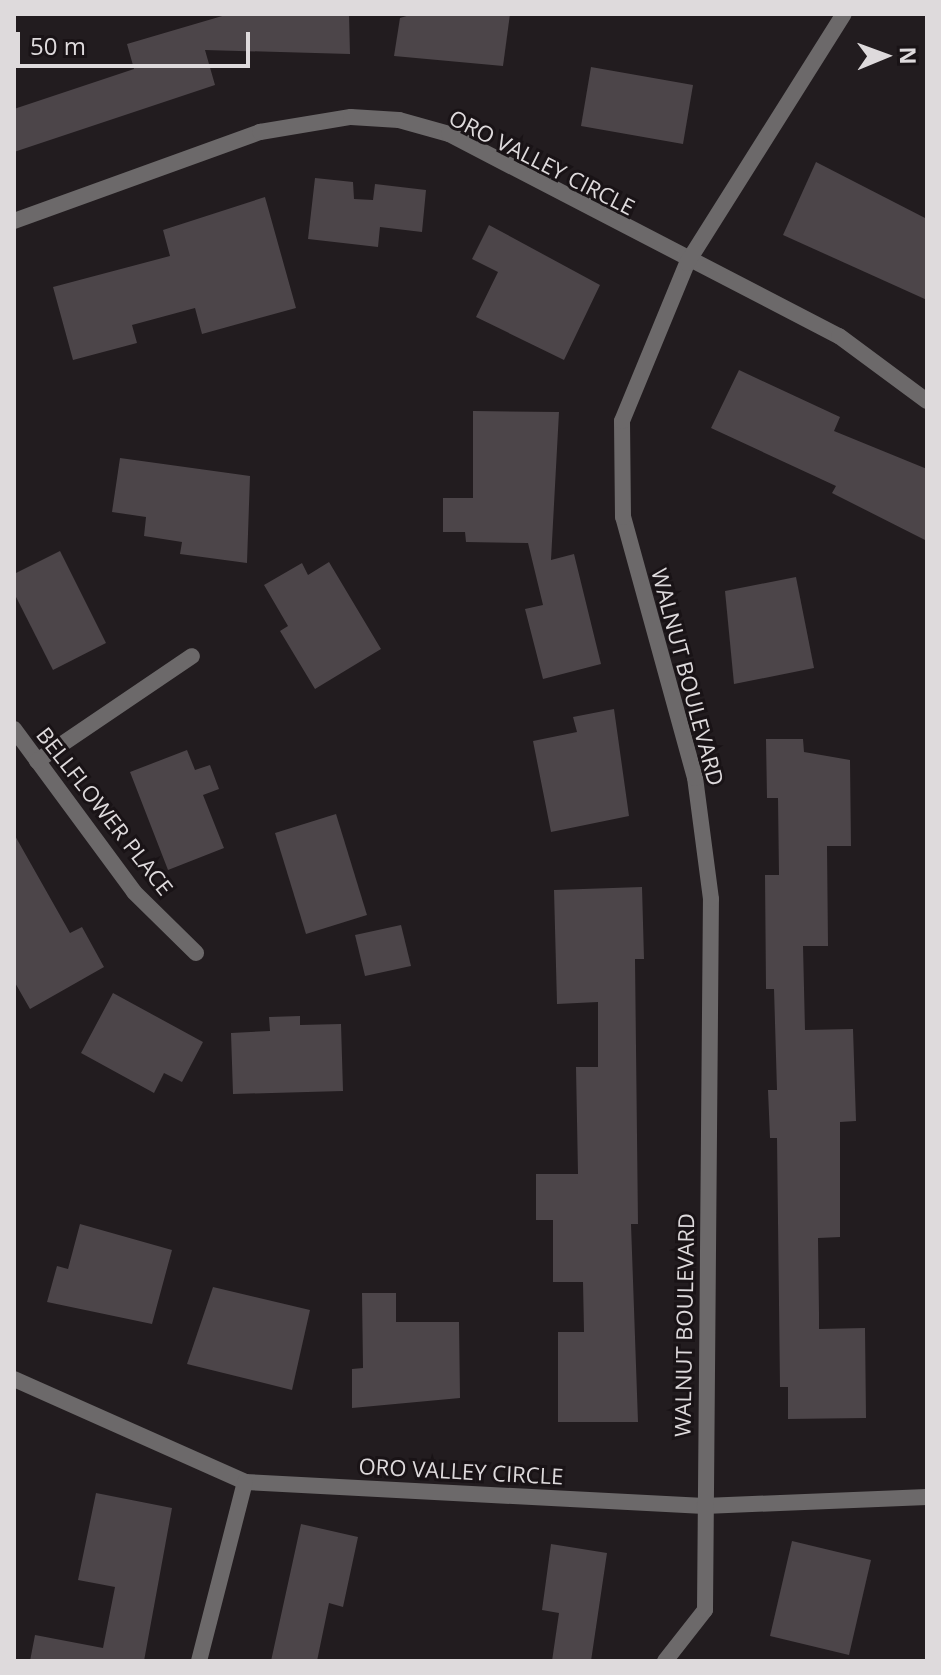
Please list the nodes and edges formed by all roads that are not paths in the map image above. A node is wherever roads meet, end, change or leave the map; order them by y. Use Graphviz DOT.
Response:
graph roads {
  1 [pos="844,14"];
  2 [pos="14,221"];
  3 [pos="687,263"];
  4 [pos="927,401"];
  5 [pos="192,656"];
  6 [pos="14,729"];
  7 [pos="37,761"];
  8 [pos="196,953"];
  9 [pos="14,1379"];
  10 [pos="245,1482"];
  11 [pos="927,1497"];
  12 [pos="704,1506"];
  13 [pos="199,1661"];
  14 [pos="665,1661"];
  1 -- 3 [label="street, WALNUT BOULEVARD"];
  2 -- 3 [label="street, ORO VALLEY CIRCLE"];
  3 -- 4 [label="street, ORO VALLEY CIRCLE"];
  3 -- 12 [label="street, WALNUT BOULEVARD"];
  5 -- 7 [label="street"];
  6 -- 7 [label="street, BELLFLOWER PLACE"];
  7 -- 8 [label="street, BELLFLOWER PLACE"];
  9 -- 10 [label="street, ORO VALLEY CIRCLE"];
  10 -- 12 [label="street, ORO VALLEY CIRCLE"];
  10 -- 13 [label="street"];
  11 -- 12 [label="street, ORO VALLEY CIRCLE"];
  12 -- 14 [label="street, WALNUT BOULEVARD"];
}
